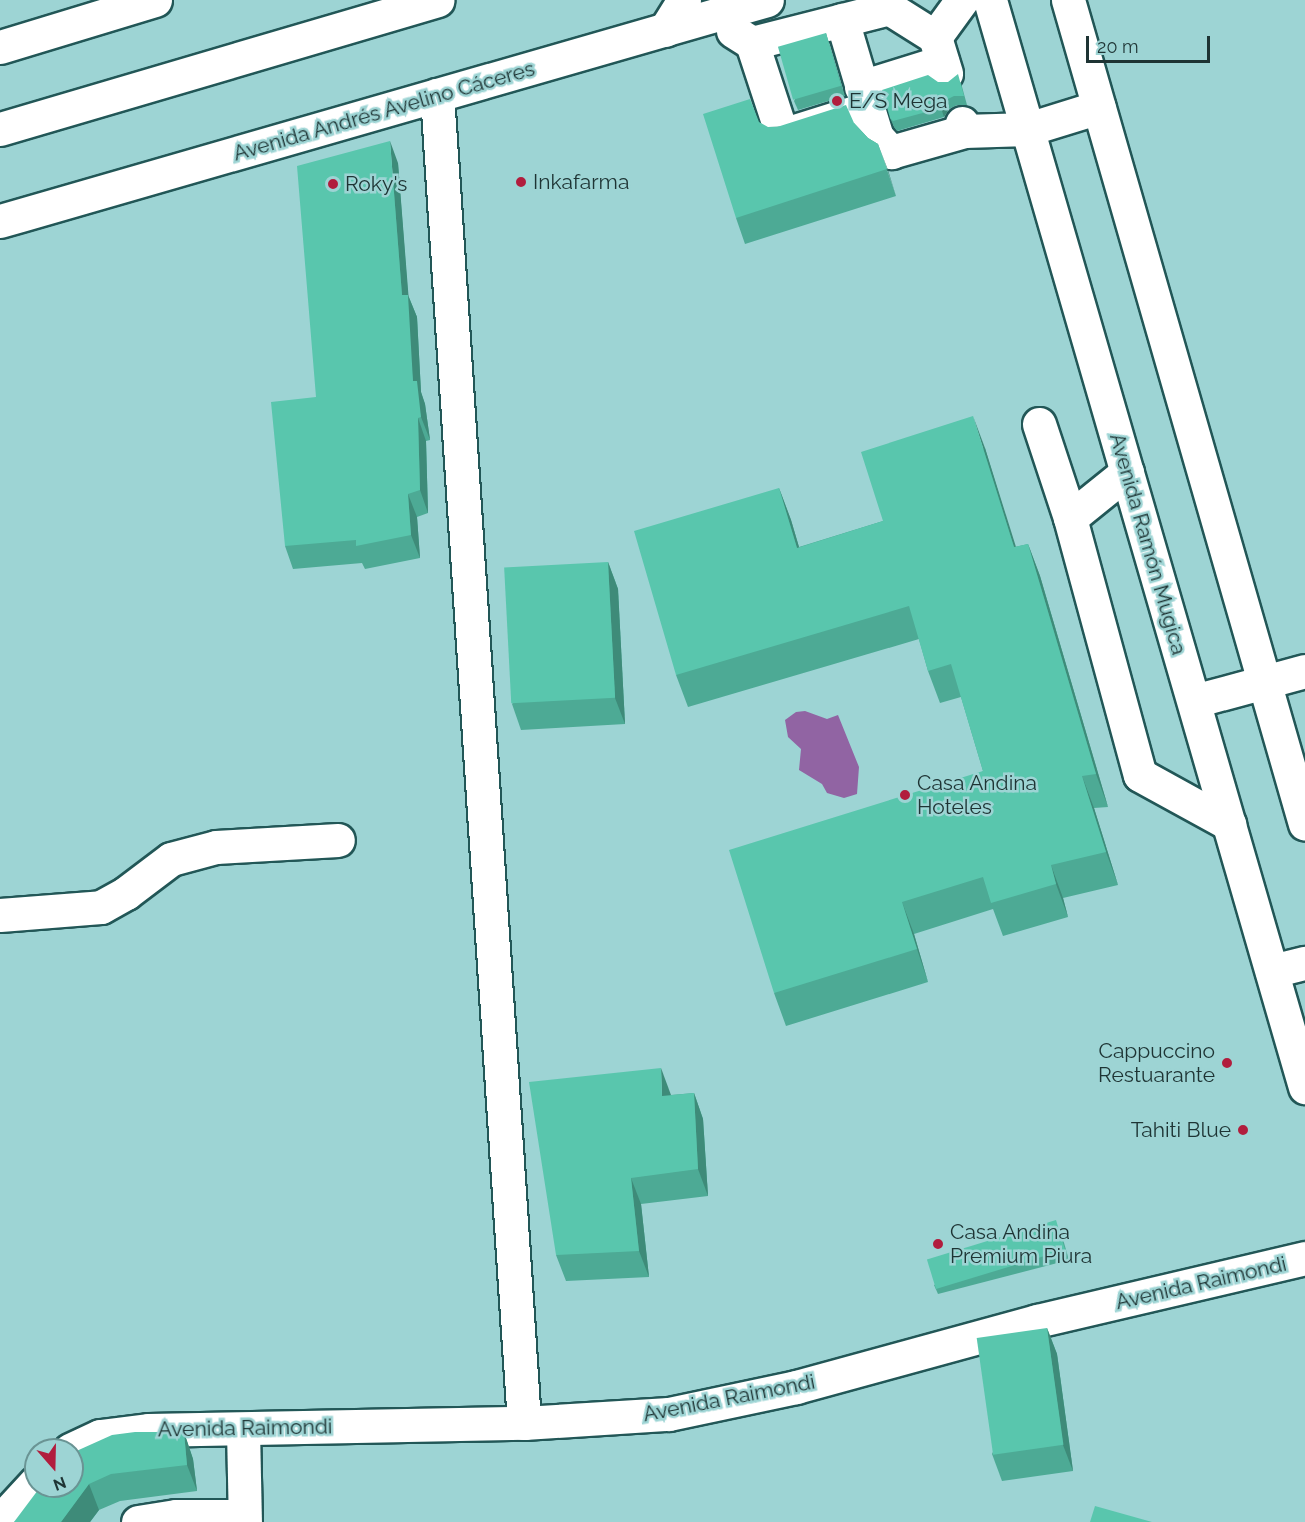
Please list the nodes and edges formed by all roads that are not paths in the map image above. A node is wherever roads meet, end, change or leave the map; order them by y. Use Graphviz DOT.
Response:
graph roads {
  1 [pos="155,0"];
  2 [pos="437,0"];
  3 [pos="767,0"];
  4 [pos="962,0"];
  5 [pos="990,0"];
  6 [pos="1068,0"];
  7 [pos="891,4"];
  8 [pos="697,8"];
  9 [pos="842,20"];
  10 [pos="752,43"];
  11 [pos="0,46"];
  12 [pos="941,58"];
  13 [pos="437,95"];
  14 [pos="865,98"];
  15 [pos="1099,107"];
  16 [pos="0,129"];
  17 [pos="1028,129"];
  18 [pos="0,221"];
  19 [pos="1039,423"];
  20 [pos="1127,472"];
  21 [pos="1070,518"];
  22 [pos="1305,672"];
  23 [pos="1264,681"];
  24 [pos="1194,701"];
  25 [pos="1229,824"];
  26 [pos="1305,824"];
  27 [pos="338,840"];
  28 [pos="0,915"];
  29 [pos="1305,963"];
  30 [pos="1272,971"];
  31 [pos="1305,1088"];
  32 [pos="1305,1258"];
  33 [pos="524,1423"];
  34 [pos="243,1428"];
  35 [pos="84,1443"];
  36 [pos="24,1495"];
  37 [pos="245,1519"];
  38 [pos="0,1521"];
  39 [pos="138,1522"];
  1 -- 11 [label="main road"];
  2 -- 16 [label="main road"];
  3 -- 8 [label="main road"];
  4 -- 12 [label="main road"];
  5 -- 17 [label="main road, Avenida Ramón Mugica"];
  6 -- 15 [label="main road"];
  7 -- 9 [label="main road"];
  7 -- 12 [label="main road"];
  8 -- 10 [label="main road"];
  8 -- 13 [label="main road, Avenida Andrés Avelino Cáceres"];
  9 -- 10 [label="main road"];
  9 -- 14 [label="main road"];
  10 -- 14 [label="main road"];
  12 -- 14 [label="main road"];
  13 -- 18 [label="main road, Avenida Andrés Avelino Cáceres"];
  13 -- 33 [label="main road"];
  14 -- 17 [label="main road"];
  15 -- 17 [label="main road"];
  15 -- 23 [label="main road"];
  17 -- 20 [label="main road, Avenida Ramón Mugica"];
  19 -- 21 [label="main road"];
  20 -- 21 [label="main road"];
  20 -- 24 [label="main road, Avenida Ramón Mugica"];
  21 -- 25 [label="main road"];
  22 -- 23 [label="main road"];
  23 -- 24 [label="main road"];
  23 -- 26 [label="main road"];
  24 -- 25 [label="main road, Avenida Ramón Mugica"];
  25 -- 30 [label="main road, Avenida Ramón Mugica"];
  27 -- 28 [label="main road"];
  29 -- 30 [label="main road"];
  30 -- 31 [label="main road, Avenida Ramón Mugica"];
  32 -- 33 [label="main road, Avenida Raimondi"];
  33 -- 34 [label="main road, Avenida Raimondi"];
  34 -- 35 [label="main road, Avenida Raimondi"];
  34 -- 37 [label="main road"];
  36 -- 38 [label="main road"];
  37 -- 39 [label="main road"];
}
